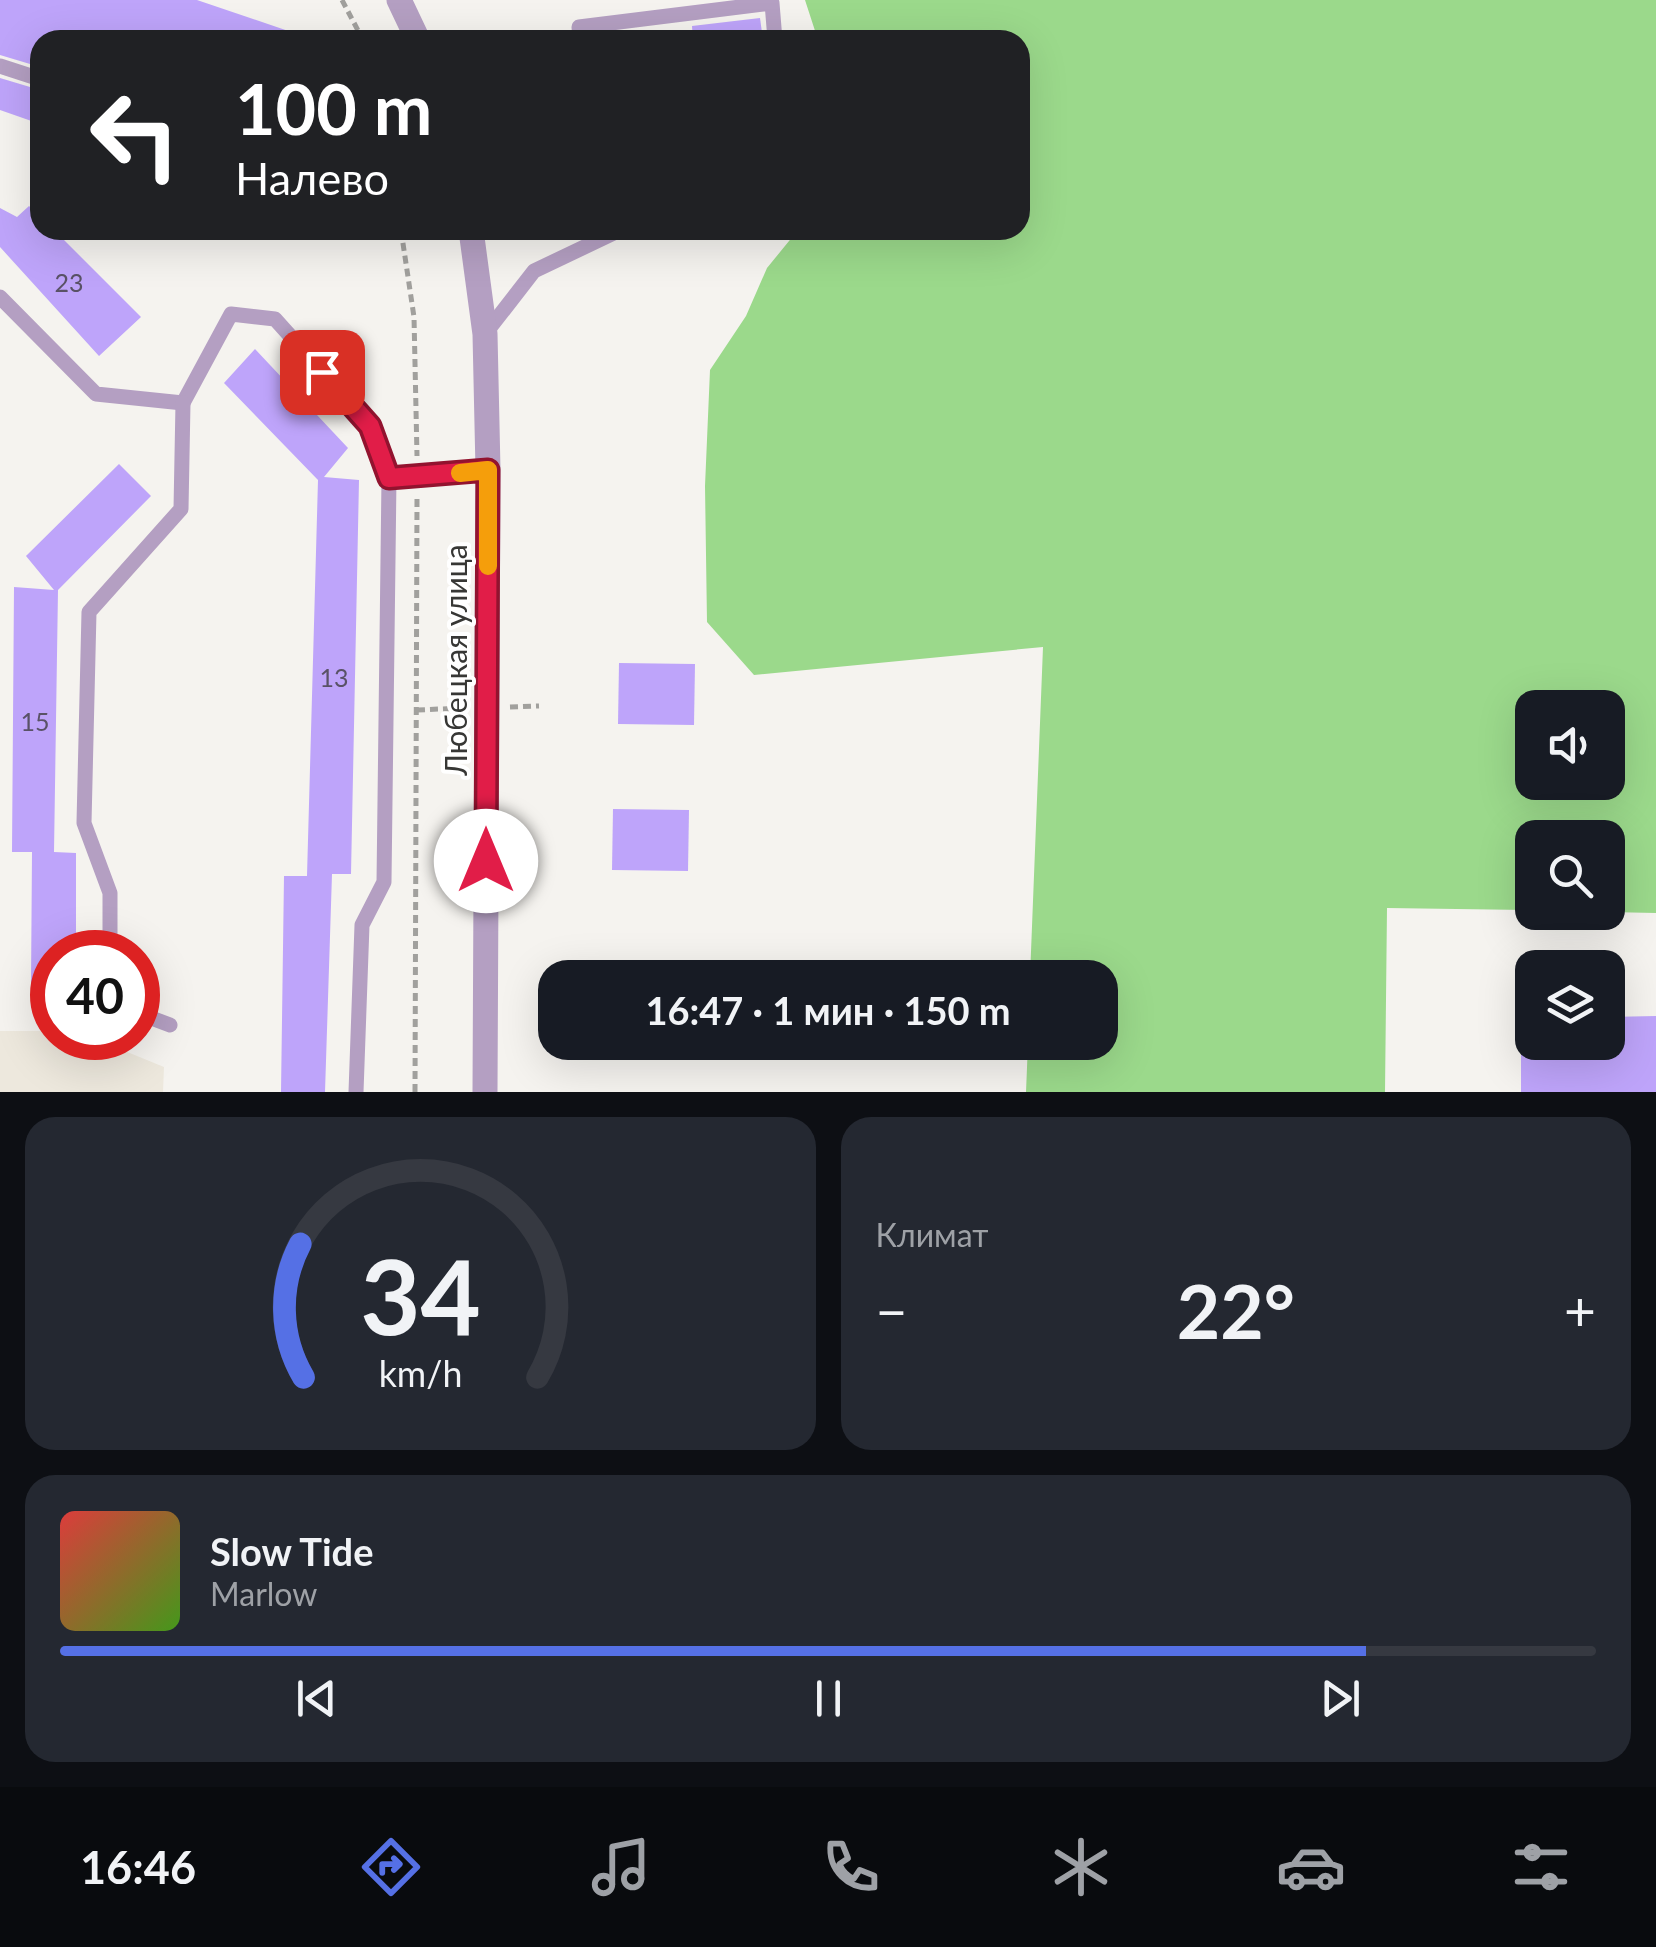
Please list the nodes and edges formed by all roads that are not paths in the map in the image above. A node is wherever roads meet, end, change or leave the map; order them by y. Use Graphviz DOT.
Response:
graph roads {
  1 [pos="399,0"];
  2 [pos="413,30"];
  3 [pos="579,30"];
  4 [pos="774,30"];
  5 [pos="0,66"];
  6 [pos="30,76"];
  7 [pos="473,240"];
  8 [pos="600,240"];
  9 [pos="0,297"];
  10 [pos="486,334"];
  11 [pos="182,403"];
  12 [pos="488,470"];
  13 [pos="389,478"];
  14 [pos="110,930"];
  15 [pos="160,1020"];
  16 [pos="170,1024"];
  17 [pos="356,1092"];
  18 [pos="486,1092"];
  1 -- 2 [label="street"];
  3 -- 4 [label="lane"];
  5 -- 6 [label="lane"];
  7 -- 10 [label="street, Любецкая улица"];
  8 -- 10 [label="lane"];
  9 -- 11 [label="lane"];
  10 -- 12 [label="street, Любецкая улица"];
  11 -- 13 [label="lane"];
  11 -- 14 [label="lane"];
  12 -- 13 [label="lane"];
  12 -- 18 [label="street, Любецкая улица"];
  13 -- 17 [label="lane"];
  15 -- 16 [label="lane"];
}
